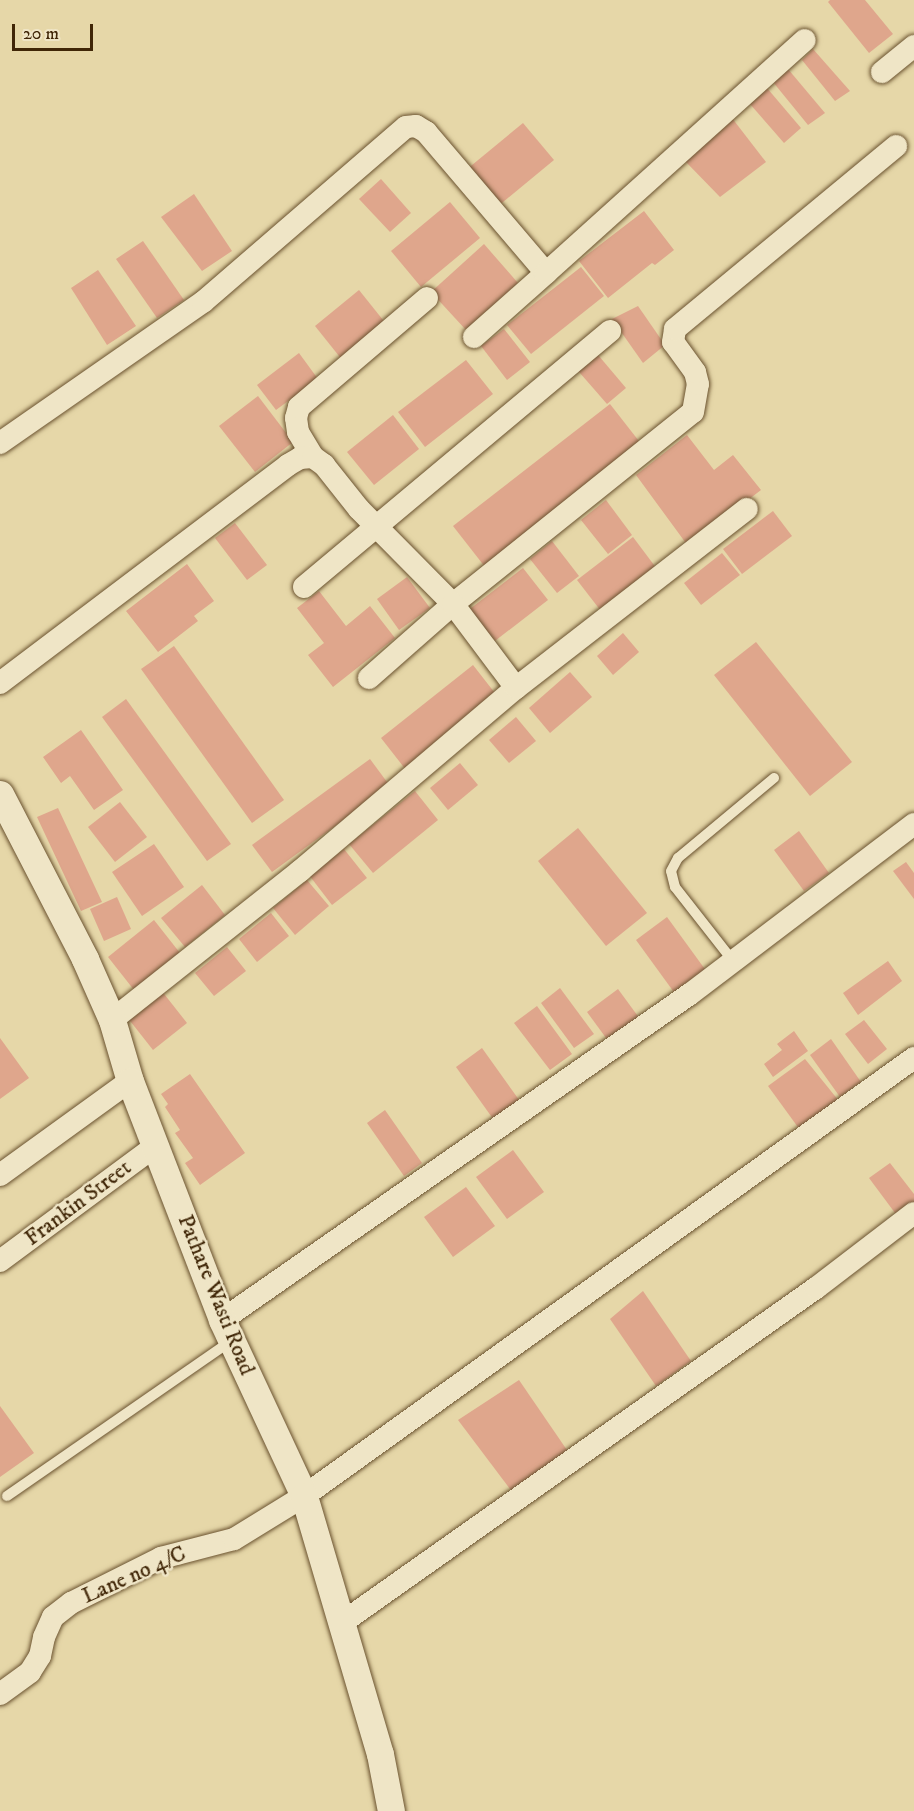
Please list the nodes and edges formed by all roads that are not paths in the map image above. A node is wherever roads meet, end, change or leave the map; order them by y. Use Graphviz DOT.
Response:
graph roads {
  1 [pos="805,40"];
  2 [pos="914,46"];
  3 [pos="882,72"];
  4 [pos="896,146"];
  5 [pos="546,273"];
  6 [pos="427,298"];
  7 [pos="610,331"];
  8 [pos="474,337"];
  9 [pos="0,443"];
  10 [pos="313,457"];
  11 [pos="747,509"];
  12 [pos="376,526"];
  13 [pos="304,587"];
  14 [pos="453,604"];
  15 [pos="369,678"];
  16 [pos="0,683"];
  17 [pos="516,688"];
  18 [pos="774,778"];
  19 [pos="0,794"];
  20 [pos="914,824"];
  21 [pos="732,961"];
  22 [pos="112,1020"];
  23 [pos="914,1058"];
  24 [pos="130,1081"];
  25 [pos="157,1145"];
  26 [pos="0,1175"];
  27 [pos="914,1213"];
  28 [pos="0,1261"];
  29 [pos="227,1330"];
  30 [pos="7,1496"];
  31 [pos="304,1496"];
  32 [pos="343,1622"];
  33 [pos="0,1694"];
  34 [pos="391,1811"];
  1 -- 5 [label="street"];
  2 -- 3 [label="street"];
  4 -- 14 [label="street"];
  5 -- 8 [label="street"];
  5 -- 9 [label="street"];
  6 -- 10 [label="street"];
  7 -- 12 [label="street"];
  10 -- 12 [label="street"];
  10 -- 16 [label="street"];
  11 -- 17 [label="street"];
  12 -- 13 [label="street"];
  12 -- 14 [label="street"];
  14 -- 15 [label="street"];
  14 -- 17 [label="street"];
  17 -- 22 [label="street"];
  18 -- 21 [label="lane"];
  19 -- 22 [label="street, Pathare Wasti Road"];
  20 -- 21 [label="street"];
  21 -- 29 [label="street"];
  22 -- 24 [label="street, Pathare Wasti Road"];
  23 -- 31 [label="street, Lane no 4/C"];
  24 -- 25 [label="street, Pathare Wasti Road"];
  24 -- 26 [label="street"];
  25 -- 28 [label="street, Frankin Street"];
  25 -- 29 [label="street, Pathare Wasti Road"];
  27 -- 32 [label="street"];
  29 -- 30 [label="lane"];
  29 -- 31 [label="street, Pathare Wasti Road"];
  31 -- 32 [label="street, Pathare Wasti Road"];
  31 -- 33 [label="street, Lane no 4/C"];
  32 -- 34 [label="street, Pathare Wasti Road"];
}
